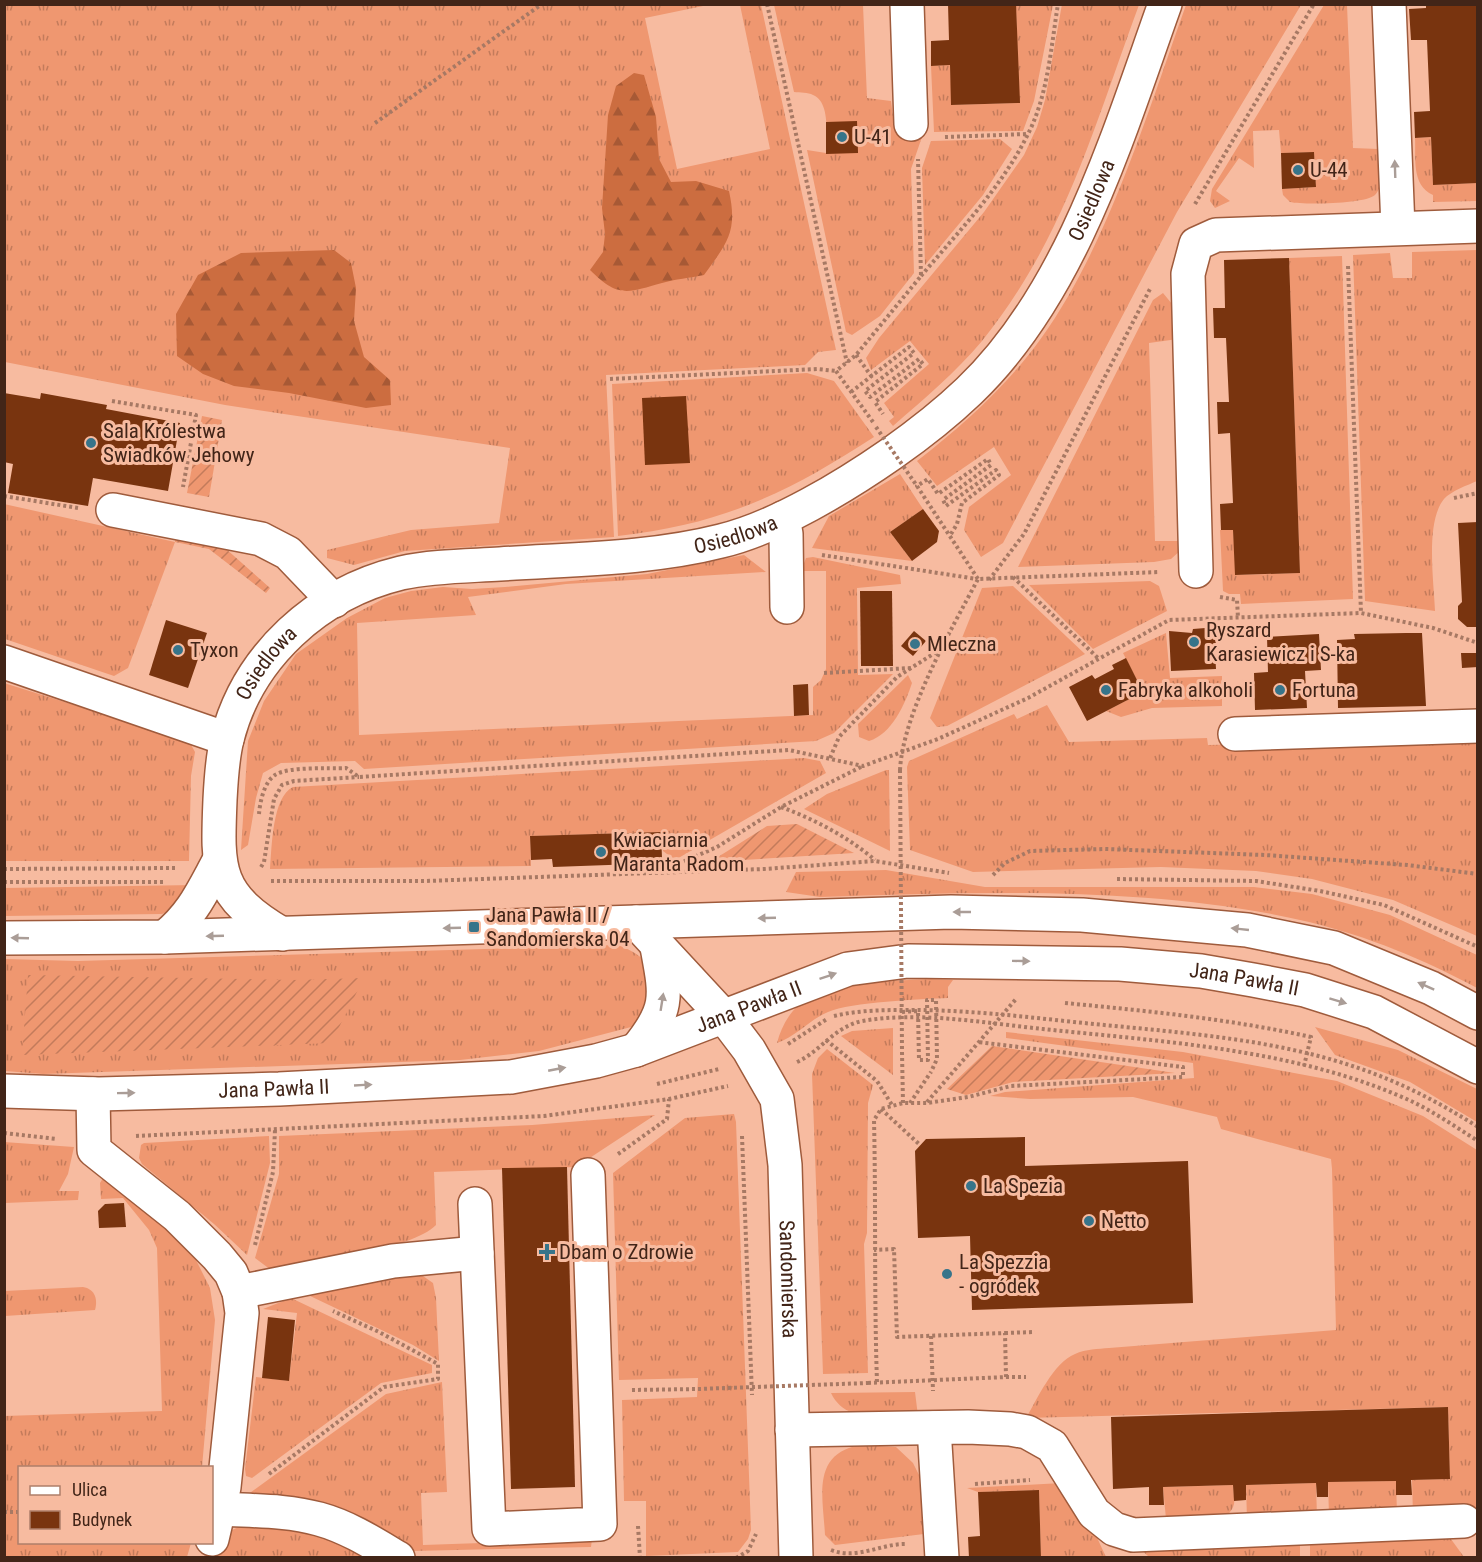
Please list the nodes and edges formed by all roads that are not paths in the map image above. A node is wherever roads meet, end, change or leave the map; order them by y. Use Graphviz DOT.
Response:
graph roads {
  1 [pos="907,4"];
  2 [pos="1165,4"];
  3 [pos="1389,4"];
  4 [pos="923,137"];
  5 [pos="1478,226"];
  6 [pos="1398,228"];
  7 [pos="113,510"];
  8 [pos="783,518"];
  9 [pos="1196,571"];
  10 [pos="334,601"];
  11 [pos="787,607"];
  12 [pos="4,662"];
  13 [pos="1478,726"];
  14 [pos="1235,734"];
  15 [pos="227,739"];
  16 [pos="204,870"];
  17 [pos="636,922"];
  18 [pos="282,934"];
  19 [pos="165,937"];
  20 [pos="4,938"];
  21 [pos="657,946"];
  22 [pos="1478,1013"];
  23 [pos="724,1017"];
  24 [pos="636,1050"];
  25 [pos="1478,1067"];
  26 [pos="4,1091"];
  27 [pos="93,1094"];
  28 [pos="588,1175"];
  29 [pos="475,1204"];
  30 [pos="477,1253"];
  31 [pos="239,1292"];
  32 [pos="934,1428"];
  33 [pos="792,1430"];
  34 [pos="1464,1521"];
  35 [pos="214,1530"];
  36 [pos="398,1557"];
  37 [pos="795,1557"];
  38 [pos="942,1557"];
  1 -- 4 [label="street"];
  2 -- 8 [label="street, Osiedlowa"];
  6 -- 3 [label="street, one-way"];
  5 -- 6 [label="street"];
  6 -- 9 [label="street"];
  7 -- 10 [label="street"];
  8 -- 10 [label="street, Osiedlowa"];
  8 -- 11 [label="street"];
  10 -- 15 [label="street, Osiedlowa"];
  12 -- 15 [label="street"];
  13 -- 14 [label="street"];
  15 -- 16 [label="street, Osiedlowa"];
  16 -- 18 [label="street, Osiedlowa"];
  16 -- 19 [label="street, Osiedlowa"];
  17 -- 18 [label="street, one-way"];
  17 -- 21 [label="street, Sandomierska"];
  22 -- 17 [label="street, one-way"];
  18 -- 19 [label="street, one-way"];
  19 -- 20 [label="street, one-way"];
  21 -- 23 [label="street, Sandomierska"];
  24 -- 21 [label="street, one-way"];
  23 -- 24 [label="street, Jana Pawła II"];
  23 -- 25 [label="street, Jana Pawła II, one-way"];
  23 -- 33 [label="street, Sandomierska"];
  27 -- 24 [label="street, Jana Pawła II, one-way"];
  26 -- 27 [label="street, Jana Pawła II"];
  27 -- 31 [label="street"];
  28 -- 30 [label="street"];
  29 -- 30 [label="street"];
  30 -- 31 [label="street"];
  31 -- 35 [label="street"];
  32 -- 33 [label="street"];
  32 -- 34 [label="street"];
  32 -- 38 [label="street"];
  33 -- 37 [label="street, Sandomierska"];
  35 -- 36 [label="street"];
}
